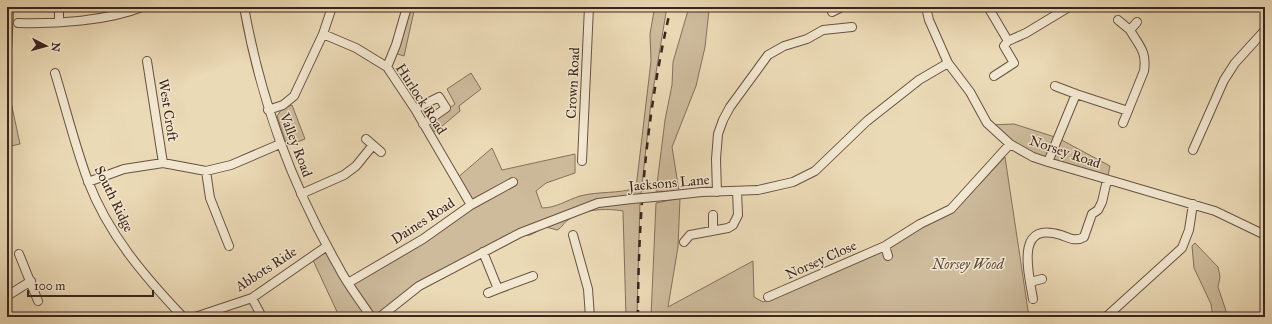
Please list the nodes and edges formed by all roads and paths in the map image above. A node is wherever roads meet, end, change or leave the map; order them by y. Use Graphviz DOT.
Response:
graph roads {
  1 [pos="60,7"];
  2 [pos="142,7"];
  3 [pos="244,7"];
  4 [pos="332,7"];
  5 [pos="407,7"];
  6 [pos="589,7"];
  7 [pos="842,7"];
  8 [pos="926,7"];
  9 [pos="988,7"];
  10 [pos="1069,7"];
  11 [pos="1058,10"];
  12 [pos="832,12"];
  13 [pos="1118,20"];
  14 [pos="59,22"];
  15 [pos="1137,22"];
  16 [pos="18,23"];
  17 [pos="852,27"];
  18 [pos="1130,30"];
  19 [pos="1265,30"];
  20 [pos="324,34"];
  21 [pos="1008,41"];
  22 [pos="147,61"];
  23 [pos="948,63"];
  24 [pos="387,67"];
  25 [pos="55,73"];
  26 [pos="994,76"];
  27 [pos="1055,86"];
  28 [pos="1076,94"];
  29 [pos="415,109"];
  30 [pos="268,110"];
  31 [pos="1128,111"];
  32 [pos="1124,123"];
  33 [pos="423,124"];
  34 [pos="366,139"];
  35 [pos="280,144"];
  36 [pos="1010,144"];
  37 [pos="373,145"];
  38 [pos="1193,150"];
  39 [pos="381,152"];
  40 [pos="582,161"];
  41 [pos="1048,162"];
  42 [pos="164,163"];
  43 [pos="206,171"];
  44 [pos="1108,180"];
  45 [pos="88,182"];
  46 [pos="513,182"];
  47 [pos="737,191"];
  48 [pos="717,192"];
  49 [pos="301,194"];
  50 [pos="1193,204"];
  51 [pos="471,206"];
  52 [pos="713,215"];
  53 [pos="713,230"];
  54 [pos="573,234"];
  55 [pos="1265,235"];
  56 [pos="684,242"];
  57 [pos="229,246"];
  58 [pos="327,246"];
  59 [pos="885,246"];
  60 [pos="483,252"];
  61 [pos="19,254"];
  62 [pos="888,256"];
  63 [pos="533,276"];
  64 [pos="1042,279"];
  65 [pos="31,281"];
  66 [pos="1030,282"];
  67 [pos="348,283"];
  68 [pos="498,290"];
  69 [pos="488,293"];
  70 [pos="7,296"];
  71 [pos="768,297"];
  72 [pos="252,298"];
  73 [pos="1033,299"];
  74 [pos="38,300"];
  75 [pos="183,317"];
  76 [pos="195,317"];
  77 [pos="262,317"];
  78 [pos="371,317"];
  79 [pos="380,317"];
  80 [pos="590,317"];
  81 [pos="1106,317"];
  1 -- 14 [label="street"];
  2 -- 14 [label="street"];
  3 -- 30 [label="street, Valley Road"];
  4 -- 20 [label="street"];
  5 -- 24 [label="street"];
  6 -- 40 [label="street, Crown Road"];
  7 -- 12 [label="street"];
  8 -- 23 [label="street, Norsey Road"];
  9 -- 21 [label="street"];
  10 -- 11 [label="street"];
  11 -- 21 [label="street"];
  13 -- 18 [label="street"];
  14 -- 16 [label="street"];
  15 -- 18 [label="street"];
  17 -- 48 [label="street"];
  18 -- 31 [label="street"];
  19 -- 38 [label="street"];
  20 -- 24 [label="street, Hurlock Road"];
  20 -- 30 [label="street"];
  21 -- 26 [label="street"];
  22 -- 42 [label="street, West Croft"];
  23 -- 36 [label="street, Norsey Road"];
  23 -- 47 [label="street, Jacksons Lane"];
  24 -- 29 [label="street, Hurlock Road"];
  25 -- 45 [label="street, South Ridge"];
  27 -- 28 [label="street"];
  28 -- 31 [label="street"];
  28 -- 41 [label="street"];
  29 -- 33 [label="street, Hurlock Road"];
  29 -- 33 [label="street"];
  30 -- 35 [label="street, Valley Road"];
  31 -- 32 [label="street"];
  33 -- 51 [label="street, Hurlock Road"];
  34 -- 37 [label="street"];
  35 -- 43 [label="street"];
  35 -- 49 [label="street, Valley Road"];
  36 -- 41 [label="street, Norsey Road"];
  36 -- 59 [label="street, Norsey Close"];
  37 -- 39 [label="street"];
  37 -- 49 [label="street"];
  41 -- 44 [label="street, Norsey Road"];
  42 -- 43 [label="street"];
  42 -- 45 [label="street"];
  43 -- 57 [label="street"];
  44 -- 50 [label="street, Norsey Road"];
  44 -- 66 [label="street"];
  45 -- 75 [label="street, South Ridge"];
  46 -- 51 [label="street, Daines Road"];
  47 -- 48 [label="street, Jacksons Lane"];
  47 -- 53 [label="street"];
  48 -- 60 [label="street, Jacksons Lane, bridge"];
  49 -- 58 [label="street, Valley Road"];
  50 -- 55 [label="street, Norsey Road"];
  50 -- 81 [label="street"];
  51 -- 67 [label="street, Daines Road"];
  52 -- 53 [label="street"];
  53 -- 56 [label="street"];
  54 -- 80 [label="street"];
  58 -- 67 [label="street, Valley Road"];
  58 -- 72 [label="street, Abbots Ride"];
  59 -- 62 [label="street"];
  59 -- 71 [label="street, Norsey Close"];
  60 -- 68 [label="street"];
  60 -- 79 [label="street, Jacksons Lane"];
  61 -- 65 [label="street"];
  63 -- 68 [label="street"];
  64 -- 66 [label="street"];
  65 -- 70 [label="street"];
  65 -- 74 [label="street"];
  66 -- 73 [label="street"];
  67 -- 78 [label="street, Valley Road"];
  68 -- 69 [label="street"];
  72 -- 76 [label="street, Abbots Ride"];
  72 -- 77 [label="street"];
}
